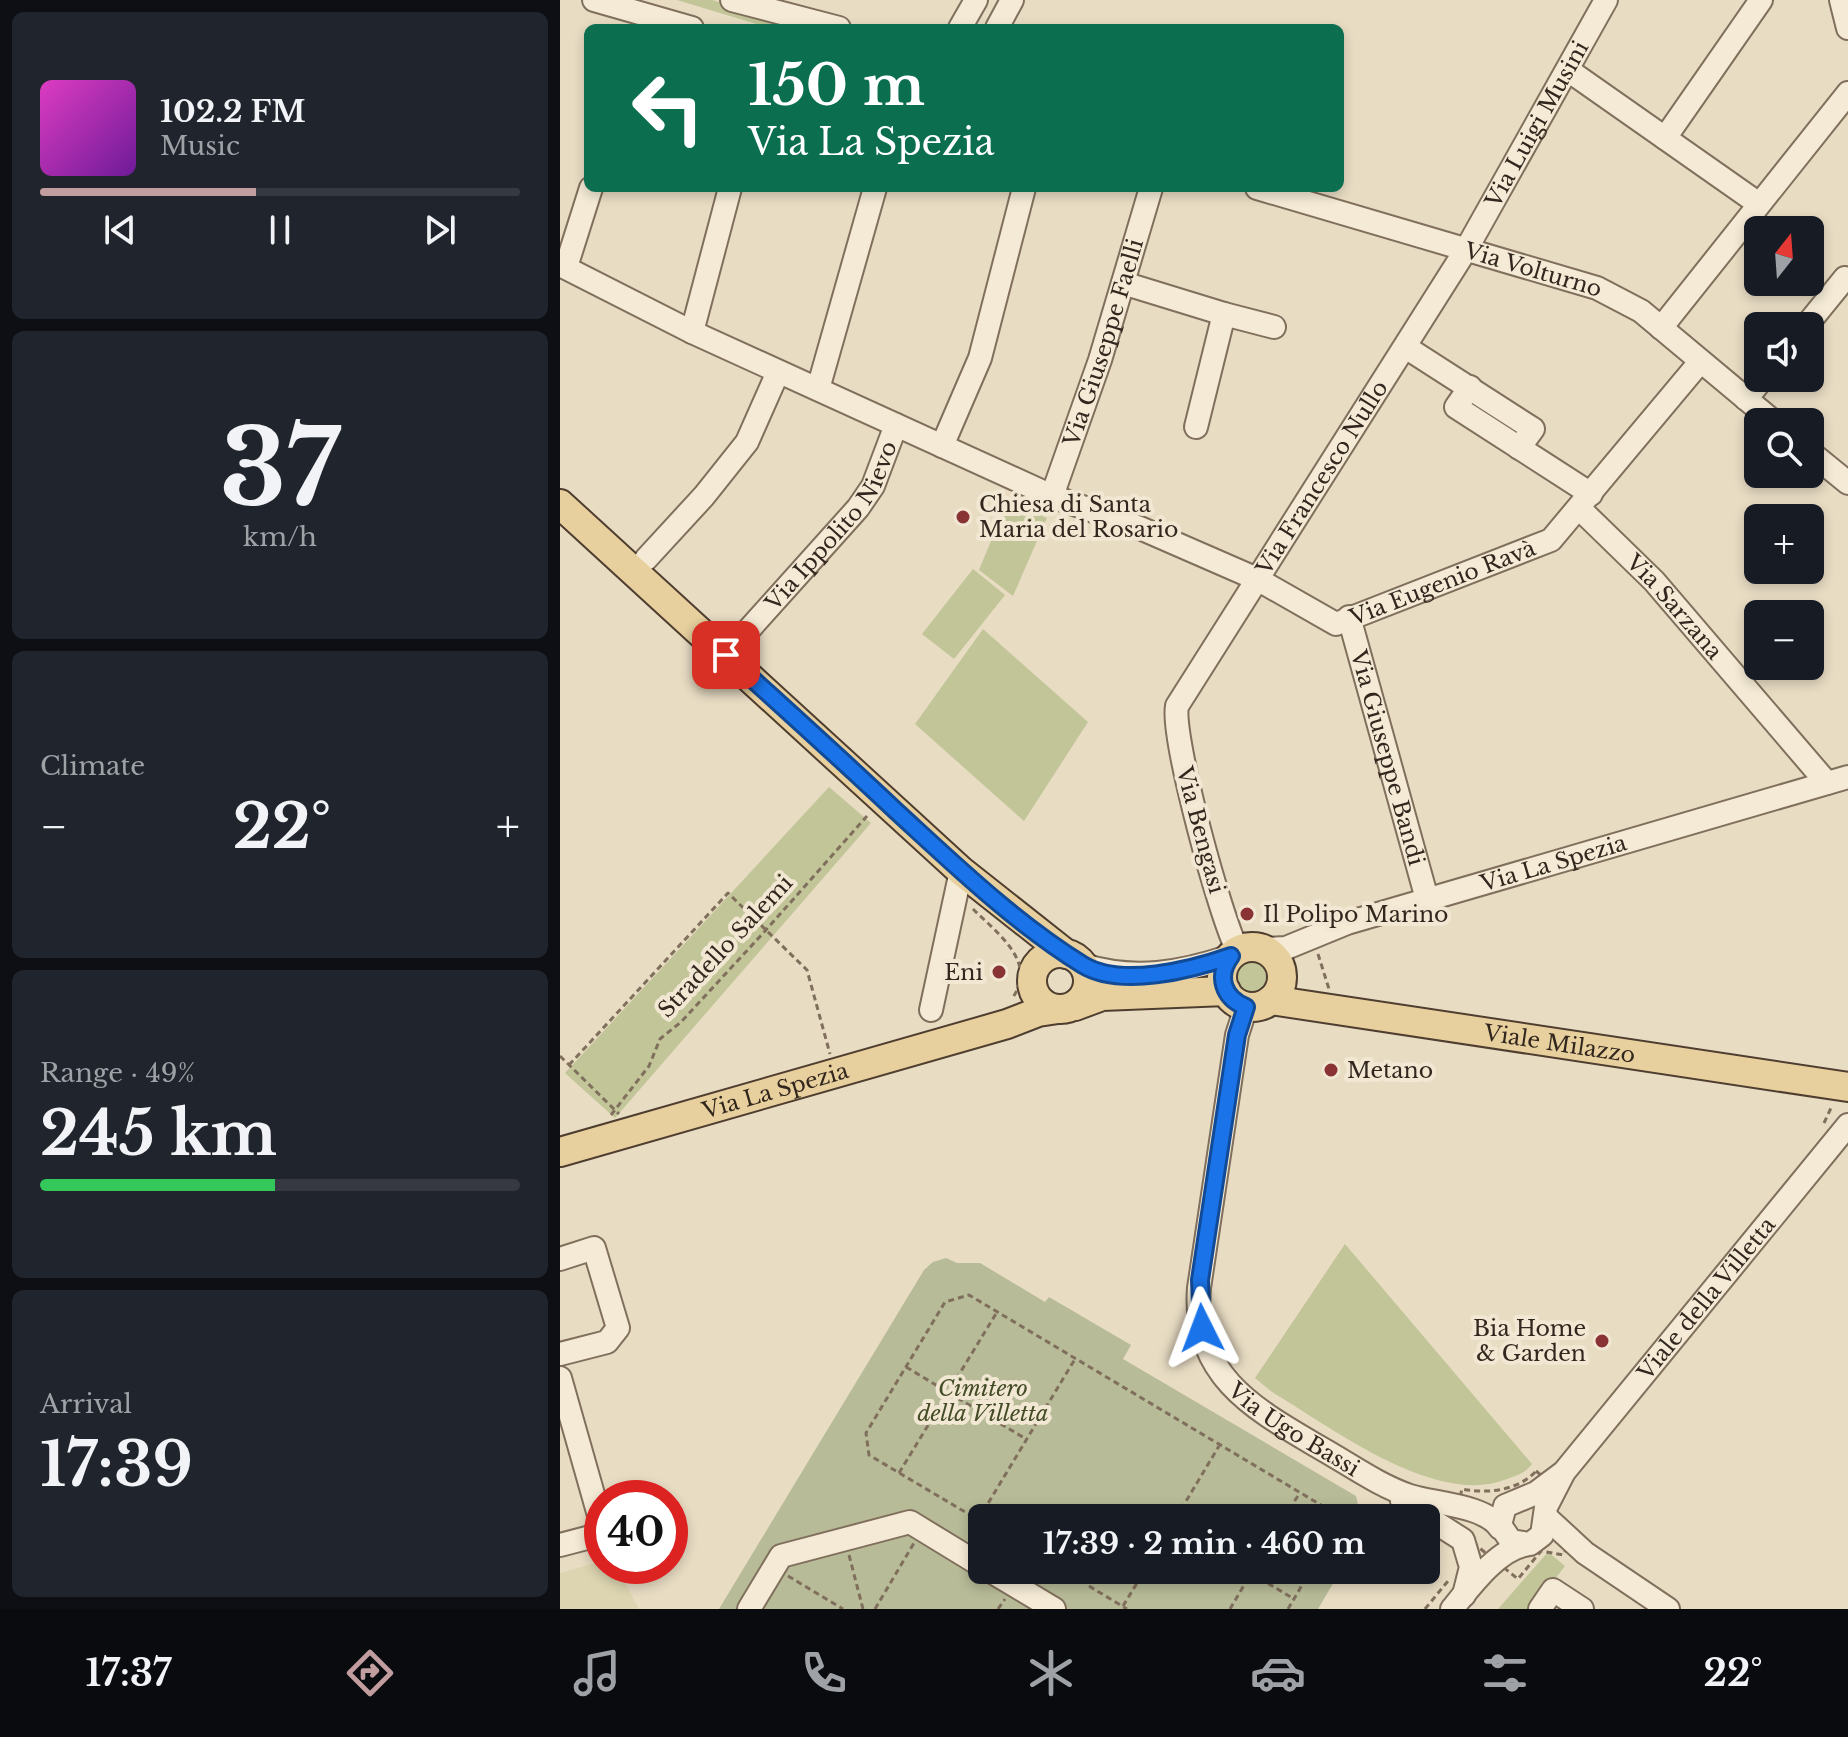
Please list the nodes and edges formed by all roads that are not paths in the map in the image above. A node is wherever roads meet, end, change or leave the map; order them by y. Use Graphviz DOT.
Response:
graph roads {
  1 [pos="732,0"];
  2 [pos="976,0"];
  3 [pos="1012,0"];
  4 [pos="1606,0"];
  5 [pos="1761,0"];
  6 [pos="1841,0"];
  7 [pos="602,1"];
  8 [pos="635,20"];
  9 [pos="664,24"];
  10 [pos="824,24"];
  11 [pos="962,24"];
  12 [pos="999,24"];
  13 [pos="1848,28"];
  14 [pos="1568,70"];
  15 [pos="1848,93"];
  16 [pos="1665,138"];
  17 [pos="590,192"];
  18 [pos="729,192"];
  19 [pos="874,192"];
  20 [pos="1023,192"];
  21 [pos="1150,192"];
  22 [pos="1271,192"];
  23 [pos="1759,204"];
  24 [pos="1467,248"];
  25 [pos="563,266"];
  26 [pos="1845,278"];
  27 [pos="1123,283"];
  28 [pos="1817,312"];
  29 [pos="1224,314"];
  30 [pos="1274,327"];
  31 [pos="1661,328"];
  32 [pos="692,332"];
  33 [pos="1407,348"];
  34 [pos="1700,362"];
  35 [pos="778,372"];
  36 [pos="818,389"];
  37 [pos="1752,392"];
  38 [pos="1746,399"];
  39 [pos="1757,408"];
  40 [pos="896,425"];
  41 [pos="1196,427"];
  42 [pos="942,446"];
  43 [pos="1824,463"];
  44 [pos="1848,483"];
  45 [pos="1052,496"];
  46 [pos="1585,501"];
  47 [pos="561,508"];
  48 [pos="646,559"];
  49 [pos="1257,579"];
  50 [pos="1349,617"];
  51 [pos="726,655"];
  52 [pos="1177,706"];
  53 [pos="1837,780"];
  54 [pos="961,871"];
  55 [pos="1427,899"];
  56 [pos="1243,952"];
  57 [pos="1074,959"];
  58 [pos="1033,974"];
  59 [pos="1248,999"];
  60 [pos="1066,1008"];
  61 [pos="931,1010"];
  62 [pos="990,1026"];
  63 [pos="1848,1087"];
  64 [pos="1848,1125"];
  65 [pos="560,1152"];
  66 [pos="560,1259"];
  67 [pos="560,1354"];
  68 [pos="560,1378"];
  69 [pos="1564,1472"];
  70 [pos="589,1480"];
  71 [pos="1516,1500"];
  72 [pos="1546,1516"];
  73 [pos="1454,1519"];
  74 [pos="1501,1529"];
  75 [pos="584,1539"];
  76 [pos="1527,1544"];
  77 [pos="560,1545"];
  78 [pos="1591,1557"];
  79 [pos="968,1558"];
  80 [pos="1006,1584"];
  81 [pos="1461,1590"];
  82 [pos="1027,1602"];
  83 [pos="749,1609"];
  84 [pos="1054,1609"];
  85 [pos="1540,1609"];
  86 [pos="1582,1609"];
  87 [pos="1668,1609"];
  1 -- 10 [label="street"];
  2 -- 11 [label="street"];
  3 -- 12 [label="street"];
  4 -- 14 [label="street, Via Luigi Musini"];
  5 -- 16 [label="street"];
  6 -- 13 [label="street"];
  7 -- 8 [label="street"];
  8 -- 9 [label="street"];
  14 -- 16 [label="street"];
  14 -- 24 [label="street, Via Luigi Musini"];
  15 -- 23 [label="street"];
  16 -- 23 [label="street"];
  17 -- 25 [label="street"];
  18 -- 32 [label="street"];
  19 -- 36 [label="street"];
  20 -- 42 [label="street"];
  21 -- 27 [label="street, Via Giuseppe Faelli"];
  22 -- 24 [label="street, Via Volturno"];
  23 -- 31 [label="street"];
  24 -- 31 [label="street, Via Volturno"];
  24 -- 33 [label="street, Via Francesco Nullo"];
  25 -- 32 [label="street, Via Eugenio Ravà"];
  26 -- 28 [label="street"];
  27 -- 29 [label="street"];
  27 -- 45 [label="street, Via Giuseppe Faelli"];
  29 -- 30 [label="street"];
  29 -- 41 [label="street"];
  31 -- 34 [label="street, Via Volturno"];
  32 -- 35 [label="street, Via Eugenio Ravà"];
  33 -- 46 [label="street, Via Sarzana"];
  33 -- 49 [label="street, Via Francesco Nullo"];
  34 -- 38 [label="street, Via Volturno"];
  34 -- 46 [label="street, Via Eugenio Ravà"];
  35 -- 36 [label="street, Via Eugenio Ravà"];
  35 -- 48 [label="street"];
  36 -- 40 [label="street, Via Eugenio Ravà"];
  37 -- 38 [label="street"];
  38 -- 39 [label="street, Via Volturno"];
  40 -- 42 [label="street, Via Eugenio Ravà"];
  40 -- 51 [label="street, Via Ippolito Nievo"];
  42 -- 45 [label="street, Via Eugenio Ravà"];
  43 -- 44 [label="street"];
  45 -- 49 [label="street, Via Eugenio Ravà"];
  46 -- 50 [label="street, Via Eugenio Ravà"];
  46 -- 53 [label="street, Via Sarzana"];
  47 -- 51 [label="main road"];
  49 -- 50 [label="street, Via Eugenio Ravà"];
  49 -- 52 [label="street, Via Francesco Nullo"];
  50 -- 55 [label="street, Via Giuseppe Bandi"];
  51 -- 54 [label="main road"];
  52 -- 56 [label="street, Via Bengasi"];
  53 -- 55 [label="street, Via La Spezia"];
  54 -- 57 [label="main road"];
  54 -- 58 [label="main road"];
  54 -- 61 [label="street"];
  55 -- 56 [label="street, Via La Spezia"];
  56 -- 57 [label="street, Via La Spezia"];
  56 -- 59 [label="main road"];
  56 -- 59 [label="main road"];
  57 -- 58 [label="main road, Via La Spezia"];
  57 -- 60 [label="main road"];
  58 -- 60 [label="main road"];
  58 -- 62 [label="main road, Via La Spezia"];
  59 -- 60 [label="main road, Via La Spezia"];
  59 -- 63 [label="main road, Viale Milazzo"];
  59 -- 73 [label="street, Via Ugo Bassi"];
  60 -- 62 [label="main road, Via La Spezia"];
  62 -- 65 [label="main road, Via La Spezia"];
  64 -- 69 [label="street, Viale della Villetta"];
  66 -- 67 [label="street"];
  68 -- 70 [label="street"];
  69 -- 71 [label="street, Viale della Villetta"];
  69 -- 72 [label="street, Viale della Villetta"];
  71 -- 72 [label="street"];
  71 -- 73 [label="street"];
  71 -- 74 [label="street"];
  72 -- 76 [label="street"];
  72 -- 78 [label="street"];
  73 -- 74 [label="street"];
  73 -- 81 [label="street"];
  74 -- 76 [label="street"];
  74 -- 81 [label="street"];
  75 -- 77 [label="street"];
  76 -- 78 [label="street"];
  76 -- 81 [label="street"];
  78 -- 87 [label="street"];
  79 -- 83 [label="street"];
  80 -- 82 [label="street"];
  82 -- 84 [label="street"];
  85 -- 86 [label="street"];
}
